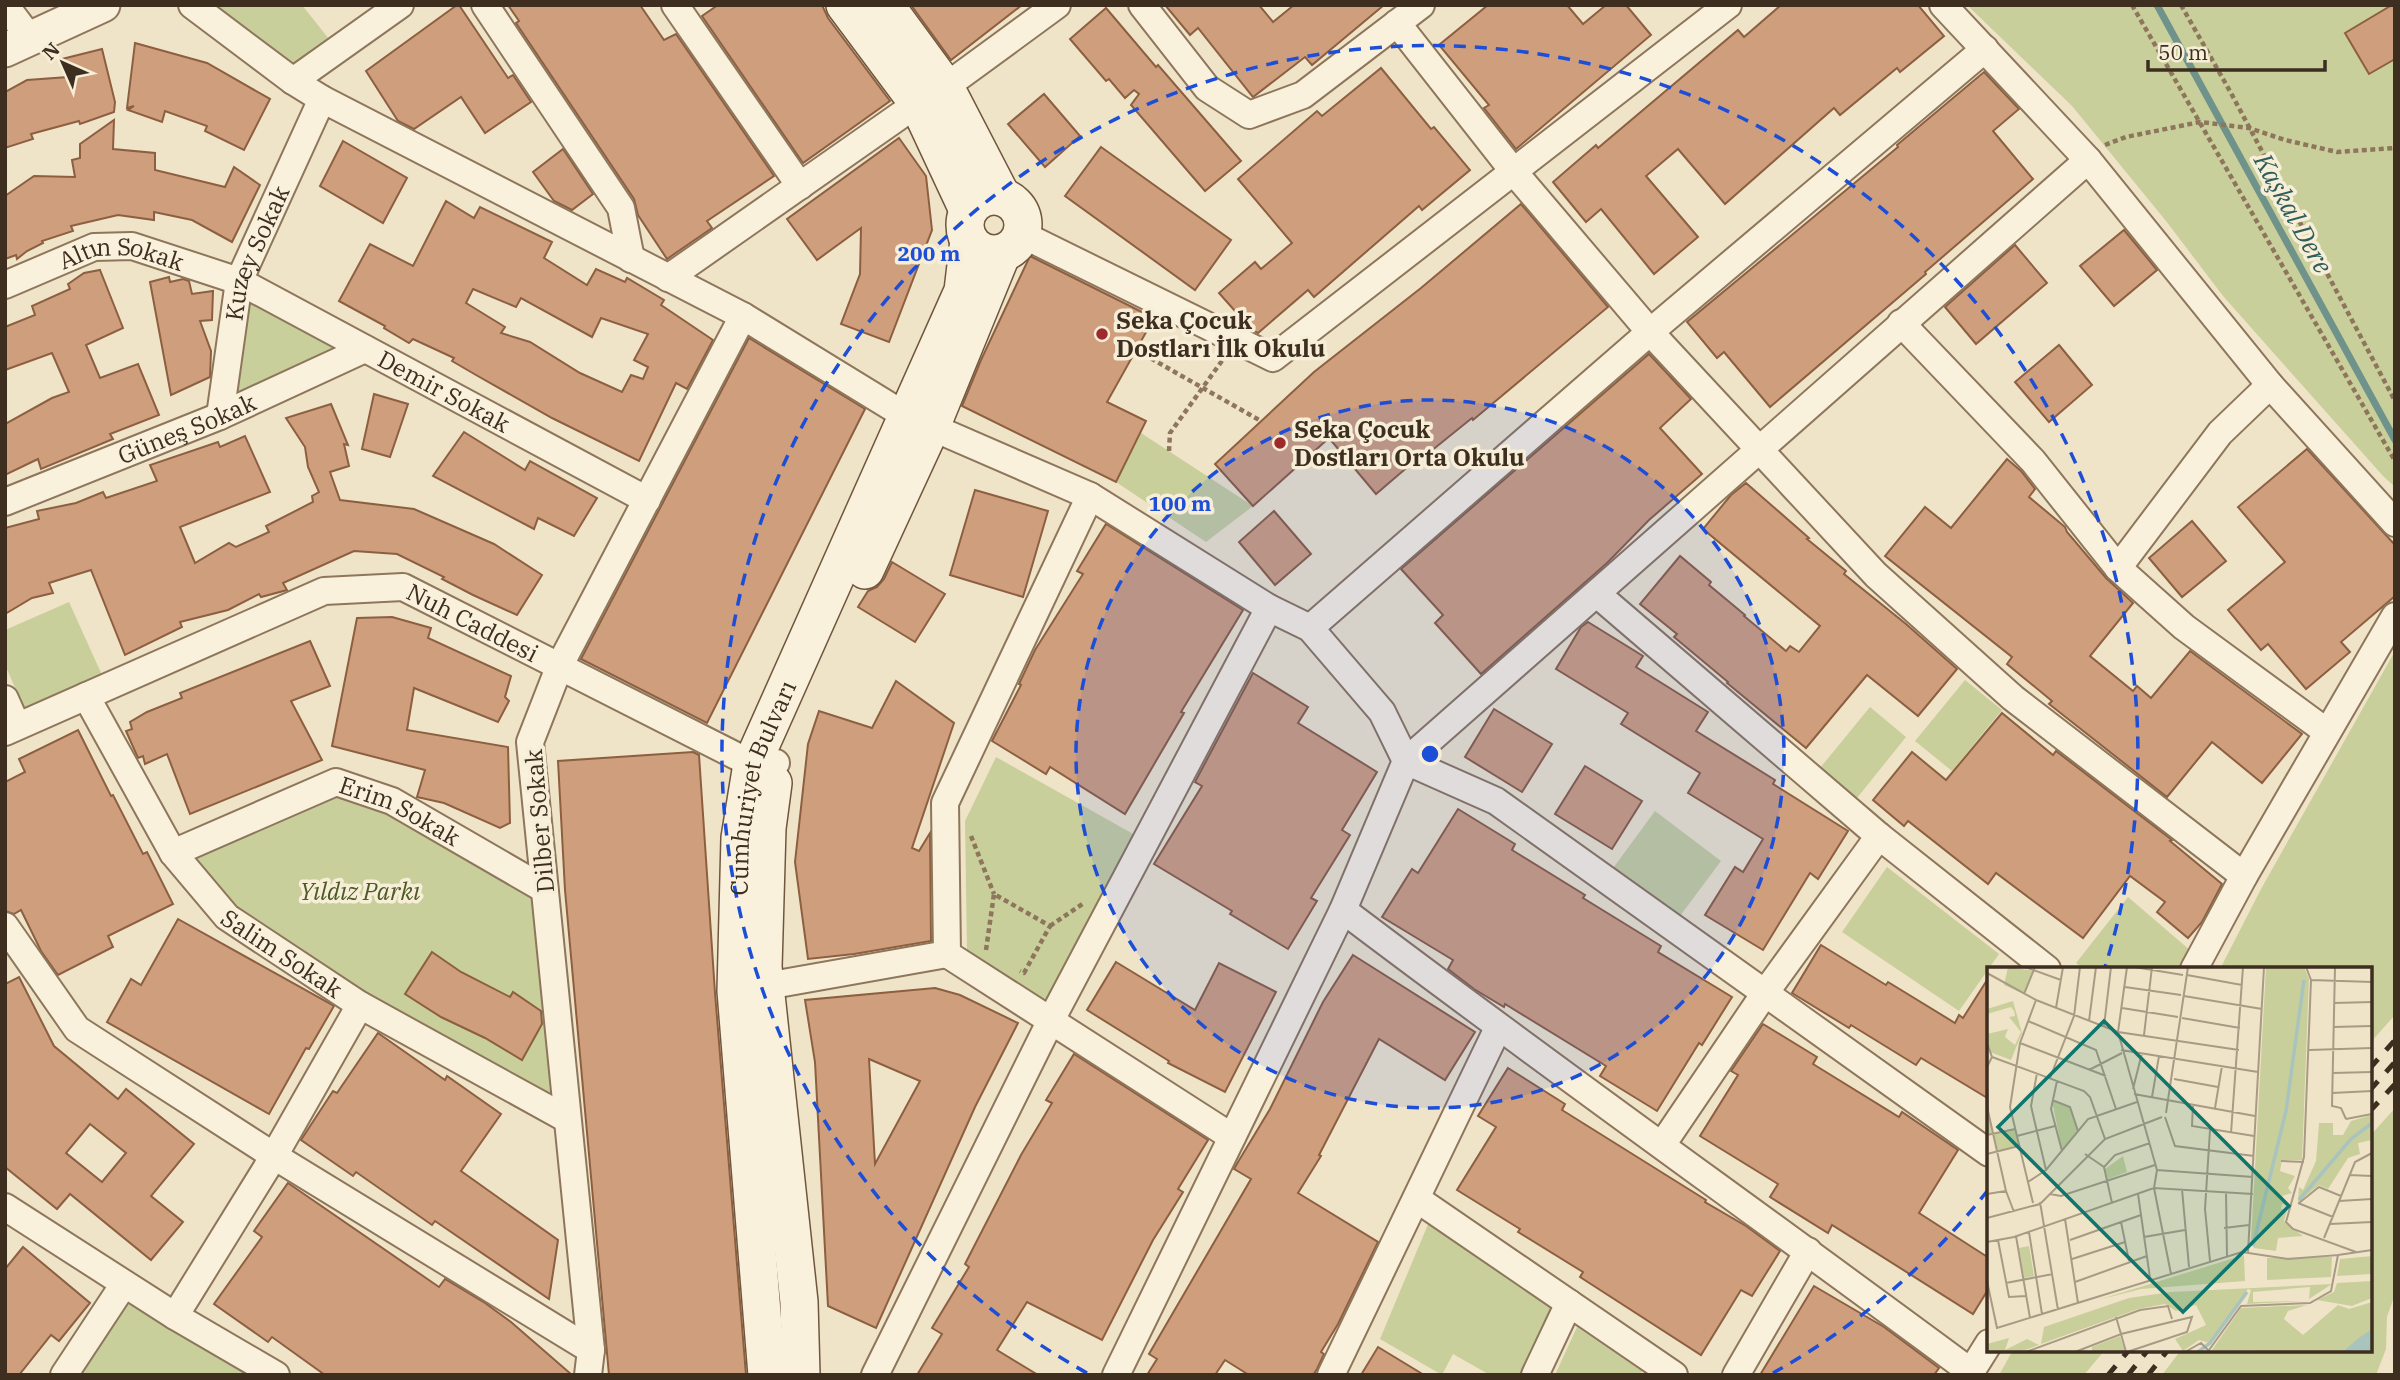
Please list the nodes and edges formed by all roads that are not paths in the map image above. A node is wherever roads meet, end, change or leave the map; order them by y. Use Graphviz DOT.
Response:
graph roads {
  1 [pos="5,5"];
  2 [pos="103,5"];
  3 [pos="192,5"];
  4 [pos="400,5"];
  5 [pos="485,5"];
  6 [pos="675,5"];
  7 [pos="845,5"];
  8 [pos="885,5"];
  9 [pos="1057,5"];
  10 [pos="1142,5"];
  11 [pos="1421,5"];
  12 [pos="1728,5"];
  13 [pos="1943,5"];
  14 [pos="1396,23"];
  15 [pos="18,44"];
  16 [pos="1985,49"];
  17 [pos="293,81"];
  18 [pos="932,95"];
  19 [pos="322,99"];
  20 [pos="2088,160"];
  21 [pos="1514,173"];
  22 [pos="800,186"];
  23 [pos="990,234"];
  24 [pos="631,258"];
  25 [pos="668,278"];
  26 [pos="239,281"];
  27 [pos="5,285"];
  28 [pos="743,316"];
  29 [pos="1901,323"];
  30 [pos="1650,332"];
  31 [pos="365,349"];
  32 [pos="2270,385"];
  33 [pos="220,416"];
  34 [pos="918,421"];
  35 [pos="1761,449"];
  36 [pos="1090,496"];
  37 [pos="647,500"];
  38 [pos="5,502"];
  39 [pos="2395,523"];
  40 [pos="2118,568"];
  41 [pos="1597,594"];
  42 [pos="1269,608"];
  43 [pos="2395,616"];
  44 [pos="1310,628"];
  45 [pos="560,665"];
  46 [pos="86,696"];
  47 [pos="5,699"];
  48 [pos="11,729"];
  49 [pos="2327,732"];
  50 [pos="1406,761"];
  51 [pos="764,763"];
  52 [pos="1879,835"];
  53 [pos="173,853"];
  54 [pos="2244,876"];
  55 [pos="544,889"];
  56 [pos="1343,910"];
  57 [pos="5,926"];
  58 [pos="947,954"];
  59 [pos="2044,967"];
  60 [pos="2195,967"];
  61 [pos="750,988"];
  62 [pos="1765,993"];
  63 [pos="360,1005"];
  64 [pos="1049,1022"];
  65 [pos="1498,1028"];
  66 [pos="568,1119"];
  67 [pos="1232,1138"];
  68 [pos="1662,1144"];
  69 [pos="1987,1152"];
  70 [pos="274,1156"];
  71 [pos="1417,1199"];
  72 [pos="5,1207"];
  73 [pos="1808,1251"];
  74 [pos="124,1284"];
  75 [pos="1569,1303"];
  76 [pos="175,1316"];
  77 [pos="1987,1346"];
  78 [pos="589,1362"];
  79 [pos="263,1371"];
  80 [pos="1970,1373"];
  81 [pos="64,1375"];
  82 [pos="767,1375"];
  83 [pos="801,1375"];
  84 [pos="875,1375"];
  85 [pos="1116,1375"];
  86 [pos="1331,1375"];
  87 [pos="1535,1375"];
  88 [pos="1674,1375"];
  89 [pos="1736,1375"];
  1 -- 15 [label="street"];
  2 -- 15 [label="street"];
  3 -- 17 [label="street"];
  4 -- 17 [label="street"];
  5 -- 24 [label="street"];
  6 -- 22 [label="street"];
  7 -- 18 [label="main road"];
  8 -- 18 [label="main road"];
  9 -- 18 [label="street"];
  10 -- 14 [label="street"];
  11 -- 14 [label="street"];
  12 -- 21 [label="street"];
  13 -- 16 [label="street"];
  14 -- 21 [label="street"];
  16 -- 20 [label="street"];
  16 -- 30 [label="street"];
  17 -- 19 [label="street"];
  18 -- 22 [label="street"];
  18 -- 23 [label="main road"];
  18 -- 23 [label="main road"];
  19 -- 24 [label="street"];
  19 -- 26 [label="street, Kuzey Sokak"];
  20 -- 29 [label="street"];
  20 -- 32 [label="street"];
  21 -- 23 [label="street"];
  21 -- 30 [label="street"];
  22 -- 25 [label="street"];
  23 -- 34 [label="main road, Cumhuriyet Bulvarı"];
  24 -- 25 [label="street"];
  25 -- 28 [label="street"];
  26 -- 27 [label="street, Altın Sokak"];
  26 -- 31 [label="street, Demir Sokak"];
  26 -- 33 [label="street, Kuzey Sokak"];
  28 -- 34 [label="street"];
  28 -- 37 [label="street, Dilber Sokak"];
  29 -- 35 [label="street"];
  29 -- 40 [label="street"];
  30 -- 35 [label="street"];
  30 -- 44 [label="street"];
  31 -- 33 [label="street, Güneş Sokak"];
  31 -- 37 [label="street, Demir Sokak"];
  32 -- 39 [label="street"];
  32 -- 40 [label="street"];
  33 -- 38 [label="street, Güneş Sokak"];
  34 -- 36 [label="street"];
  34 -- 51 [label="main road, Cumhuriyet Bulvarı"];
  35 -- 41 [label="street"];
  35 -- 54 [label="street"];
  36 -- 42 [label="street"];
  36 -- 58 [label="street"];
  37 -- 45 [label="street, Dilber Sokak"];
  40 -- 49 [label="street"];
  41 -- 50 [label="street"];
  41 -- 52 [label="street"];
  42 -- 44 [label="street"];
  42 -- 64 [label="street"];
  43 -- 49 [label="street"];
  44 -- 50 [label="street"];
  45 -- 46 [label="street, Nuh Caddesi"];
  45 -- 51 [label="street, Nuh Caddesi"];
  45 -- 55 [label="street, Dilber Sokak"];
  46 -- 48 [label="street, Nuh Caddesi"];
  46 -- 53 [label="street, Salim Sokak"];
  47 -- 48 [label="street"];
  49 -- 54 [label="street"];
  50 -- 56 [label="street"];
  50 -- 62 [label="street"];
  51 -- 61 [label="main road, Cumhuriyet Bulvarı"];
  52 -- 59 [label="street"];
  52 -- 62 [label="street"];
  53 -- 55 [label="street, Erim Sokak"];
  53 -- 63 [label="street, Salim Sokak"];
  54 -- 60 [label="street"];
  55 -- 66 [label="street, Dilber Sokak"];
  56 -- 65 [label="street"];
  56 -- 67 [label="street"];
  57 -- 70 [label="street"];
  58 -- 61 [label="street"];
  58 -- 64 [label="street"];
  61 -- 82 [label="main road, Cumhuriyet Bulvarı"];
  61 -- 83 [label="main road, Cumhuriyet Bulvarı"];
  62 -- 68 [label="street"];
  62 -- 69 [label="street"];
  63 -- 66 [label="street, Salim Sokak"];
  63 -- 70 [label="street"];
  64 -- 67 [label="street"];
  64 -- 84 [label="street"];
  65 -- 68 [label="street"];
  65 -- 71 [label="street"];
  66 -- 78 [label="street, Dilber Sokak"];
  67 -- 85 [label="street"];
  68 -- 73 [label="street"];
  70 -- 76 [label="street"];
  70 -- 78 [label="street"];
  71 -- 75 [label="street"];
  71 -- 86 [label="street"];
  72 -- 74 [label="street"];
  73 -- 80 [label="street"];
  73 -- 89 [label="street"];
  74 -- 76 [label="street"];
  74 -- 81 [label="street"];
  75 -- 87 [label="street"];
  75 -- 88 [label="street"];
  76 -- 79 [label="street"];
  77 -- 80 [label="street"];
}
